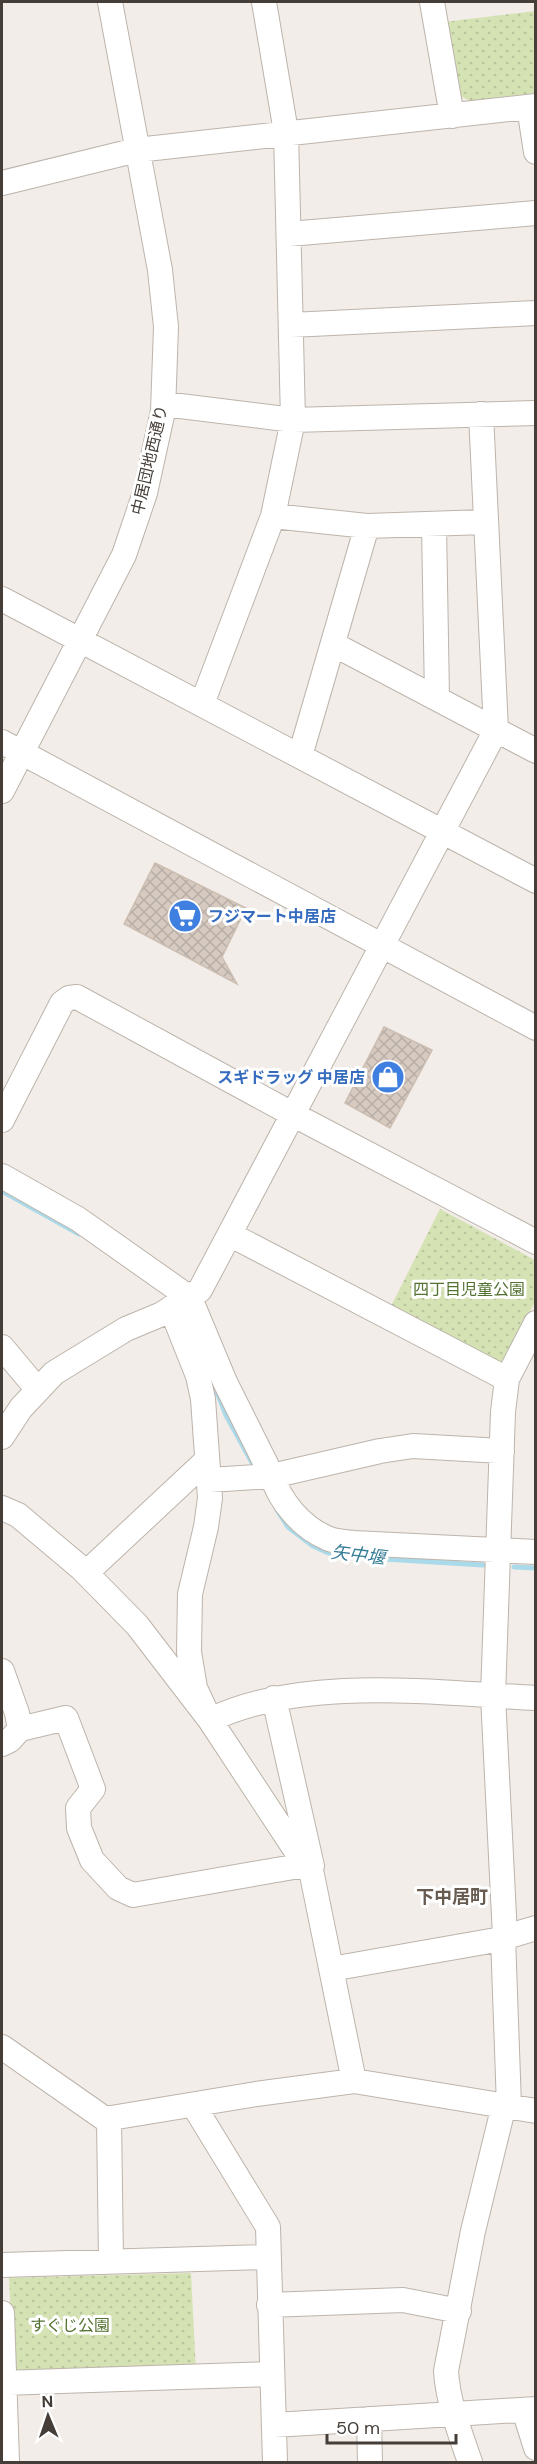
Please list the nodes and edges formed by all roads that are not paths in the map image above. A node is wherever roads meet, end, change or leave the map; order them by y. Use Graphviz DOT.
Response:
graph roads {
  1 [pos="110,2"];
  2 [pos="264,2"];
  3 [pos="432,2"];
  4 [pos="532,107"];
  5 [pos="452,116"];
  6 [pos="286,132"];
  7 [pos="137,150"];
  8 [pos="536,152"];
  9 [pos="2,183"];
  10 [pos="536,213"];
  11 [pos="289,234"];
  12 [pos="536,314"];
  13 [pos="291,325"];
  14 [pos="164,404"];
  15 [pos="536,413"];
  16 [pos="481,414"];
  17 [pos="293,420"];
  18 [pos="273,516"];
  19 [pos="485,522"];
  20 [pos="434,525"];
  21 [pos="367,526"];
  22 [pos="2,599"];
  23 [pos="80,640"];
  24 [pos="333,644"];
  25 [pos="437,698"];
  26 [pos="202,704"];
  27 [pos="496,730"];
  28 [pos="11,747"];
  29 [pos="536,751"];
  30 [pos="300,756"];
  31 [pos="2,790"];
  32 [pos="441,831"];
  33 [pos="536,881"];
  34 [pos="381,946"];
  35 [pos="536,1028"];
  36 [pos="294,1115"];
  37 [pos="2,1120"];
  38 [pos="2,1176"];
  39 [pos="231,1235"];
  40 [pos="536,1242"];
  41 [pos="181,1303"];
  42 [pos="536,1323"];
  43 [pos="2,1347"];
  44 [pos="507,1379"];
  45 [pos="38,1390"];
  46 [pos="2,1437"];
  47 [pos="501,1451"];
  48 [pos="208,1471"];
  49 [pos="272,1476"];
  50 [pos="2,1508"];
  51 [pos="500,1550"];
  52 [pos="536,1552"];
  53 [pos="86,1573"];
  54 [pos="2,1671"];
  55 [pos="493,1696"];
  56 [pos="274,1698"];
  57 [pos="536,1698"];
  58 [pos="210,1720"];
  59 [pos="20,1728"];
  60 [pos="2,1744"];
  61 [pos="308,1870"];
  62 [pos="536,1928"];
  63 [pos="504,1936"];
  64 [pos="331,1969"];
  65 [pos="2,2047"];
  66 [pos="354,2081"];
  67 [pos="507,2105"];
  68 [pos="194,2106"];
  69 [pos="536,2111"];
  70 [pos="110,2118"];
  71 [pos="268,2257"];
  72 [pos="111,2261"];
  73 [pos="2,2265"];
  74 [pos="269,2305"];
  75 [pos="459,2311"];
  76 [pos="2,2313"];
  77 [pos="271,2374"];
  78 [pos="3,2383"];
  79 [pos="530,2409"];
  80 [pos="454,2414"];
  81 [pos="369,2419"];
  82 [pos="274,2426"];
  83 [pos="536,2448"];
  84 [pos="7,2463"];
  85 [pos="275,2463"];
  86 [pos="370,2463"];
  87 [pos="470,2463"];
  1 -- 7 [label="street, 中居団地西通り"];
  2 -- 6 [label="street"];
  3 -- 5 [label="street"];
  4 -- 5 [label="street"];
  4 -- 8 [label="street"];
  5 -- 6 [label="street"];
  6 -- 7 [label="street"];
  6 -- 11 [label="street"];
  7 -- 9 [label="street"];
  7 -- 14 [label="street, 中居団地西通り"];
  10 -- 11 [label="street"];
  11 -- 13 [label="street"];
  12 -- 13 [label="street"];
  13 -- 17 [label="street"];
  14 -- 17 [label="street"];
  14 -- 23 [label="street, 中居団地西通り"];
  15 -- 16 [label="street"];
  16 -- 17 [label="street"];
  16 -- 19 [label="street"];
  17 -- 18 [label="street"];
  18 -- 21 [label="street"];
  18 -- 26 [label="street"];
  19 -- 20 [label="street"];
  19 -- 27 [label="street"];
  20 -- 21 [label="street"];
  20 -- 25 [label="street"];
  21 -- 24 [label="street"];
  22 -- 23 [label="street"];
  23 -- 26 [label="street"];
  23 -- 28 [label="street, 中居団地西通り"];
  24 -- 25 [label="street"];
  24 -- 30 [label="street"];
  25 -- 27 [label="street"];
  26 -- 30 [label="street"];
  27 -- 29 [label="street"];
  27 -- 32 [label="street"];
  28 -- 31 [label="street, 中居団地西通り"];
  28 -- 34 [label="street"];
  30 -- 32 [label="street"];
  32 -- 33 [label="street"];
  32 -- 34 [label="street"];
  34 -- 35 [label="street"];
  34 -- 36 [label="street"];
  36 -- 37 [label="street"];
  36 -- 39 [label="street"];
  36 -- 40 [label="street"];
  38 -- 41 [label="street"];
  39 -- 41 [label="street"];
  39 -- 44 [label="street"];
  41 -- 45 [label="street"];
  41 -- 48 [label="street"];
  41 -- 49 [label="street"];
  42 -- 44 [label="street"];
  43 -- 45 [label="street"];
  44 -- 47 [label="street"];
  45 -- 46 [label="street"];
  47 -- 49 [label="street"];
  47 -- 51 [label="street"];
  48 -- 49 [label="street"];
  48 -- 53 [label="street"];
  48 -- 58 [label="street"];
  49 -- 51 [label="street"];
  50 -- 53 [label="street"];
  51 -- 52 [label="street"];
  51 -- 55 [label="street"];
  53 -- 58 [label="street"];
  54 -- 59 [label="street"];
  55 -- 56 [label="street"];
  55 -- 57 [label="street"];
  55 -- 63 [label="street"];
  56 -- 58 [label="street"];
  56 -- 61 [label="street"];
  58 -- 61 [label="street"];
  59 -- 60 [label="street"];
  59 -- 61 [label="street"];
  61 -- 64 [label="street"];
  62 -- 63 [label="street"];
  63 -- 64 [label="street"];
  63 -- 67 [label="street"];
  64 -- 66 [label="street"];
  65 -- 70 [label="street"];
  66 -- 67 [label="street"];
  66 -- 68 [label="street"];
  67 -- 69 [label="street"];
  67 -- 75 [label="street"];
  68 -- 70 [label="street"];
  68 -- 71 [label="street"];
  70 -- 72 [label="street"];
  71 -- 72 [label="street"];
  71 -- 74 [label="street"];
  72 -- 73 [label="street"];
  74 -- 75 [label="street"];
  74 -- 77 [label="street"];
  75 -- 80 [label="street"];
  76 -- 78 [label="street"];
  77 -- 78 [label="street"];
  77 -- 82 [label="street"];
  78 -- 84 [label="street"];
  79 -- 80 [label="street"];
  79 -- 83 [label="street"];
  80 -- 81 [label="street"];
  80 -- 87 [label="street"];
  81 -- 82 [label="street"];
  81 -- 86 [label="street"];
  82 -- 85 [label="street"];
}
